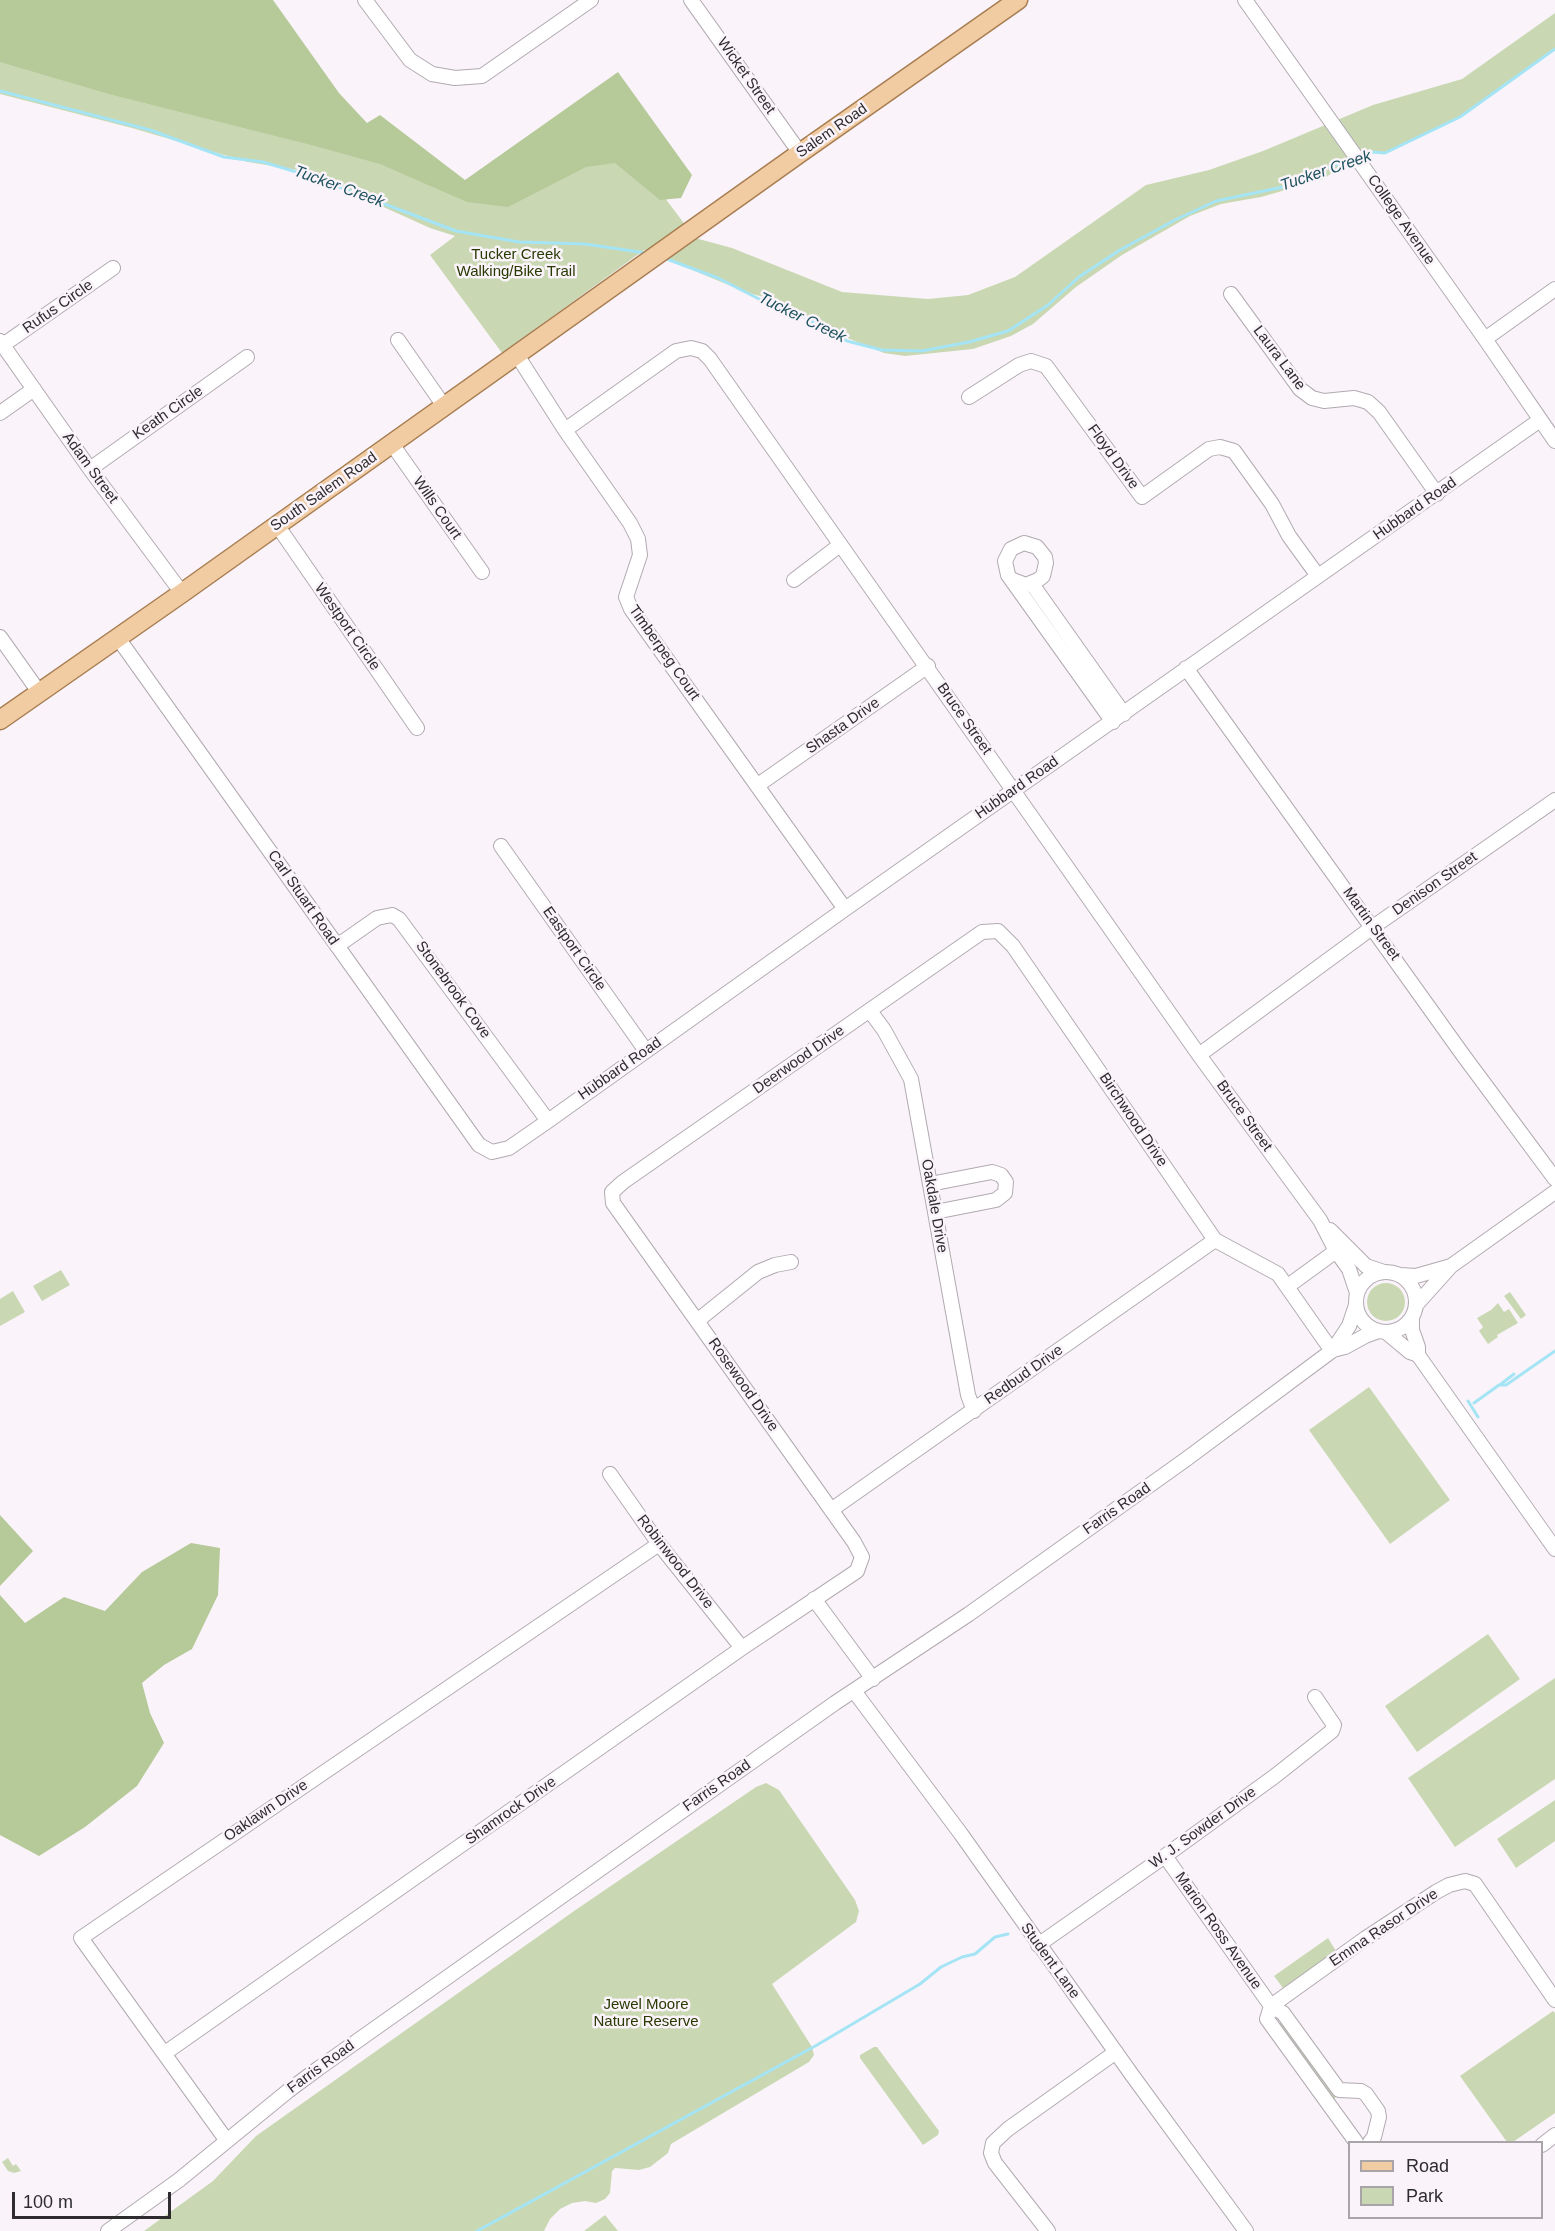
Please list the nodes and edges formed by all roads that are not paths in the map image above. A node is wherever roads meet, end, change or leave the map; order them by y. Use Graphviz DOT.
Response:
graph roads {
  1 [pos="365,0"];
  2 [pos="591,0"];
  3 [pos="691,0"];
  4 [pos="1018,0"];
  5 [pos="1245,0"];
  6 [pos="800,153"];
  7 [pos="645,263"];
  8 [pos="113,268"];
  9 [pos="1555,289"];
  10 [pos="1231,294"];
  11 [pos="1485,339"];
  12 [pos="398,340"];
  13 [pos="2,343"];
  14 [pos="517,355"];
  15 [pos="247,357"];
  16 [pos="34,389"];
  17 [pos="969,397"];
  18 [pos="444,406"];
  19 [pos="0,413"];
  20 [pos="1540,420"];
  21 [pos="565,430"];
  22 [pos="1555,441"];
  23 [pos="392,444"];
  24 [pos="90,469"];
  25 [pos="1437,494"];
  26 [pos="277,525"];
  27 [pos="840,545"];
  28 [pos="482,572"];
  29 [pos="1318,576"];
  30 [pos="794,580"];
  31 [pos="1013,580"];
  32 [pos="1032,584"];
  33 [pos="182,593"];
  34 [pos="0,638"];
  35 [pos="118,638"];
  36 [pos="927,666"];
  37 [pos="1186,668"];
  38 [pos="39,692"];
  39 [pos="1118,718"];
  40 [pos="0,720"];
  41 [pos="417,728"];
  42 [pos="758,785"];
  43 [pos="1014,790"];
  44 [pos="1553,805"];
  45 [pos="501,846"];
  46 [pos="845,909"];
  47 [pos="1373,927"];
  48 [pos="998,931"];
  49 [pos="337,946"];
  50 [pos="870,1011"];
  51 [pos="646,1051"];
  52 [pos="1199,1055"];
  53 [pos="548,1121"];
  54 [pos="492,1152"];
  55 [pos="1555,1179"];
  56 [pos="930,1184"];
  57 [pos="1555,1192"];
  58 [pos="613,1203"];
  59 [pos="935,1212"];
  60 [pos="1320,1220"];
  61 [pos="1215,1240"];
  62 [pos="1336,1251"];
  63 [pos="791,1262"];
  64 [pos="1451,1266"];
  65 [pos="1384,1272"];
  66 [pos="1400,1275"];
  67 [pos="1288,1287"];
  68 [pos="1356,1299"];
  69 [pos="1414,1311"];
  70 [pos="697,1321"];
  71 [pos="1382,1332"];
  72 [pos="1333,1350"];
  73 [pos="1418,1355"];
  74 [pos="974,1410"];
  75 [pos="610,1474"];
  76 [pos="831,1510"];
  77 [pos="658,1544"];
  78 [pos="1555,1549"];
  79 [pos="857,1571"];
  80 [pos="814,1599"];
  81 [pos="742,1648"];
  82 [pos="873,1679"];
  83 [pos="854,1691"];
  84 [pos="1315,1697"];
  85 [pos="1165,1856"];
  86 [pos="1038,1945"];
  87 [pos="1555,2000"];
  88 [pos="1271,2006"];
  89 [pos="1116,2052"];
  90 [pos="165,2053"];
  91 [pos="1339,2090"];
  92 [pos="1331,2109"];
  93 [pos="1555,2135"];
  94 [pos="227,2141"];
  95 [pos="1355,2141"];
  96 [pos="1371,2141"];
  97 [pos="1543,2144"];
  98 [pos="108,2231"];
  99 [pos="1048,2231"];
  100 [pos="1246,2231"];
  1 -- 2 [label="street"];
  3 -- 6 [label="street, Wicket Street"];
  4 -- 6 [label="main road, Salem Road"];
  5 -- 11 [label="street, College Avenue"];
  6 -- 7 [label="main road, Salem Road"];
  7 -- 14 [label="main road, South Salem Road"];
  8 -- 13 [label="street, Rufus Circle"];
  9 -- 11 [label="street"];
  10 -- 25 [label="street, Laura Lane"];
  11 -- 20 [label="street, College Avenue"];
  12 -- 18 [label="street"];
  13 -- 16 [label="street, Adam Street"];
  14 -- 18 [label="main road, South Salem Road"];
  14 -- 21 [label="street, Timberpeg Court"];
  15 -- 24 [label="street, Keath Circle"];
  16 -- 19 [label="street"];
  16 -- 24 [label="street, Adam Street"];
  17 -- 29 [label="street, Floyd Drive"];
  18 -- 23 [label="main road, South Salem Road"];
  20 -- 22 [label="street, College Avenue"];
  20 -- 25 [label="street, Hubbard Road"];
  21 -- 27 [label="street, Bruce Street"];
  21 -- 42 [label="street, Timberpeg Court"];
  23 -- 26 [label="main road, South Salem Road"];
  23 -- 28 [label="street, Wills Court"];
  24 -- 33 [label="street, Adam Street"];
  25 -- 29 [label="street, Hubbard Road"];
  26 -- 33 [label="main road, South Salem Road"];
  26 -- 41 [label="street, Westport Circle"];
  27 -- 30 [label="street"];
  27 -- 36 [label="street, Bruce Street"];
  29 -- 37 [label="street, Hubbard Road"];
  31 -- 32 [label="street"];
  31 -- 32 [label="street"];
  31 -- 39 [label="street"];
  32 -- 39 [label="street"];
  33 -- 35 [label="main road, South Salem Road"];
  34 -- 38 [label="street"];
  35 -- 38 [label="main road, South Salem Road"];
  35 -- 49 [label="street, Carl Stuart Road"];
  36 -- 42 [label="street, Shasta Drive"];
  36 -- 43 [label="street, Bruce Street"];
  37 -- 39 [label="street, Hubbard Road"];
  37 -- 47 [label="street, Martin Street"];
  38 -- 40 [label="main road, South Salem Road"];
  39 -- 43 [label="street, Hubbard Road"];
  42 -- 46 [label="street, Timberpeg Court"];
  43 -- 46 [label="street, Hubbard Road"];
  43 -- 52 [label="street, Bruce Street"];
  44 -- 47 [label="street, Denison Street"];
  45 -- 51 [label="street, Eastport Circle"];
  46 -- 51 [label="street, Hubbard Road"];
  47 -- 52 [label="street, Denison Street"];
  47 -- 55 [label="street, Martin Street"];
  48 -- 50 [label="street, Deerwood Drive"];
  48 -- 61 [label="street, Birchwood Drive"];
  49 -- 53 [label="street, Stonebrook Cove"];
  49 -- 54 [label="street, Carl Stuart Road"];
  50 -- 56 [label="street, Oakdale Drive"];
  50 -- 58 [label="street, Deerwood Drive"];
  51 -- 53 [label="street, Hubbard Road"];
  52 -- 60 [label="street, Bruce Street"];
  53 -- 54 [label="street, Hubbard Road"];
  56 -- 59 [label="street, Oakdale Drive"];
  56 -- 59 [label="street"];
  57 -- 64 [label="street"];
  58 -- 70 [label="street, Rosewood Drive"];
  59 -- 74 [label="street, Oakdale Drive"];
  60 -- 62 [label="street, Bruce Street"];
  60 -- 65 [label="street, Bruce Street"];
  61 -- 67 [label="street, Birchwood Drive"];
  61 -- 74 [label="street, Redbud Drive"];
  62 -- 67 [label="street"];
  62 -- 68 [label="street, Bruce Street"];
  63 -- 70 [label="street"];
  64 -- 66 [label="street"];
  64 -- 69 [label="street"];
  65 -- 66 [label="street"];
  65 -- 68 [label="street"];
  66 -- 69 [label="street"];
  67 -- 72 [label="street, Birchwood Drive"];
  68 -- 71 [label="street"];
  68 -- 72 [label="street, Farris Road"];
  69 -- 71 [label="street"];
  69 -- 73 [label="street"];
  70 -- 76 [label="street, Rosewood Drive"];
  71 -- 72 [label="street, Farris Road"];
  71 -- 73 [label="street"];
  72 -- 82 [label="street, Farris Road"];
  73 -- 78 [label="street"];
  74 -- 76 [label="street, Redbud Drive"];
  75 -- 77 [label="street, Robinwood Drive"];
  76 -- 79 [label="street, Rosewood Drive"];
  77 -- 81 [label="street, Robinwood Drive"];
  77 -- 90 [label="street, Oaklawn Drive"];
  79 -- 80 [label="street, Shamrock Drive"];
  80 -- 81 [label="street, Shamrock Drive"];
  80 -- 82 [label="street"];
  81 -- 90 [label="street, Shamrock Drive"];
  82 -- 83 [label="street, Farris Road"];
  83 -- 86 [label="street, Student Lane"];
  83 -- 94 [label="street, Farris Road"];
  84 -- 85 [label="street, W. J. Sowder Drive"];
  85 -- 86 [label="street, W. J. Sowder Drive"];
  85 -- 88 [label="street, Marion Ross Avenue"];
  86 -- 89 [label="street, Student Lane"];
  87 -- 88 [label="street, Emma Rasor Drive"];
  88 -- 91 [label="street, Marion Ross Avenue"];
  88 -- 92 [label="street, Marion Ross Avenue"];
  89 -- 99 [label="street"];
  89 -- 100 [label="street, Student Lane"];
  90 -- 94 [label="street, Oaklawn Drive"];
  91 -- 92 [label="street"];
  91 -- 96 [label="street"];
  92 -- 95 [label="street, Marion Ross Avenue"];
  93 -- 97 [label="street"];
  94 -- 98 [label="street, Farris Road"];
}
